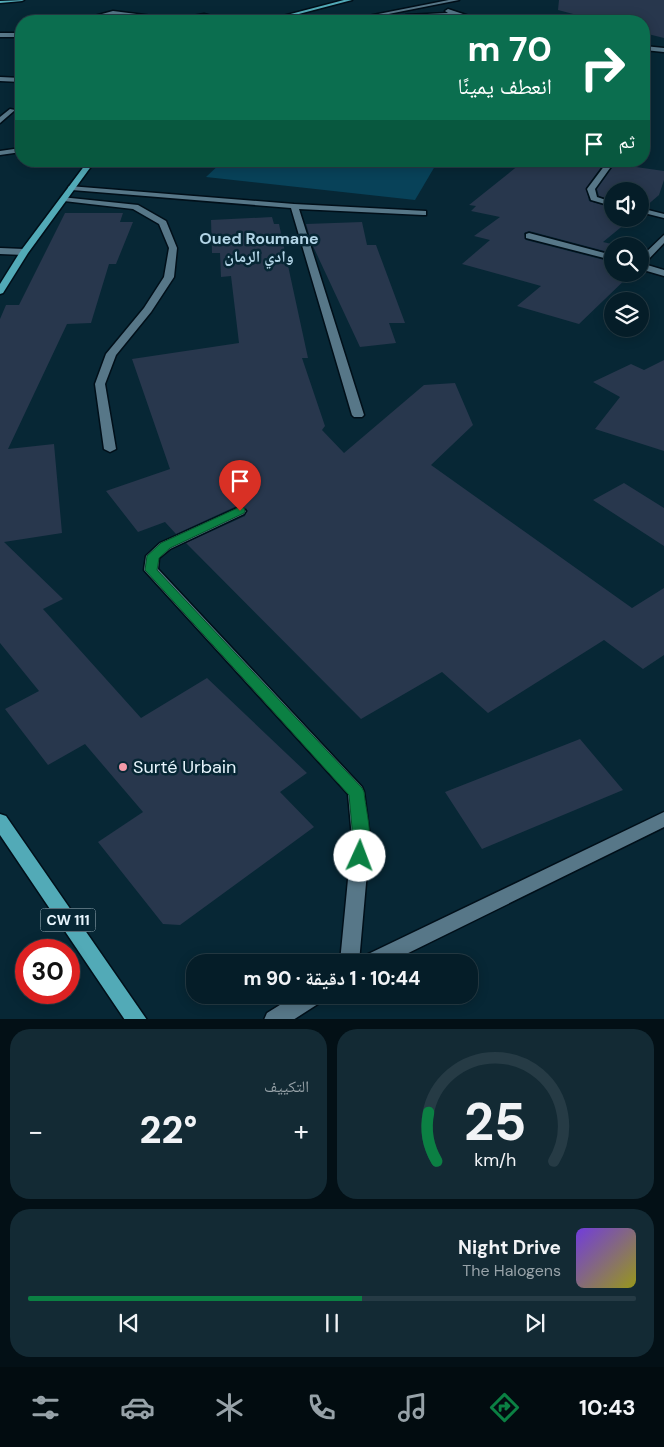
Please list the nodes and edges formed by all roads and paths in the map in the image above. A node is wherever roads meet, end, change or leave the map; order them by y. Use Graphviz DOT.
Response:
graph roads {
  1 [pos="22,0"];
  2 [pos="350,0"];
  3 [pos="457,0"];
  4 [pos="0,2"];
  5 [pos="430,5"];
  6 [pos="456,14"];
  7 [pos="104,15"];
  8 [pos="129,15"];
  9 [pos="290,15"];
  10 [pos="379,15"];
  11 [pos="415,15"];
  12 [pos="460,15"];
  13 [pos="0,35"];
  14 [pos="15,35"];
  15 [pos="650,49"];
  16 [pos="664,50"];
  17 [pos="0,79"];
  18 [pos="15,80"];
  19 [pos="12,110"];
  20 [pos="0,121"];
  21 [pos="15,151"];
  22 [pos="0,154"];
  23 [pos="88,167"];
  24 [pos="608,167"];
  25 [pos="72,188"];
  26 [pos="64,199"];
  27 [pos="604,201"];
  28 [pos="294,206"];
  29 [pos="649,212"];
  30 [pos="423,213"];
  31 [pos="664,216"];
  32 [pos="529,236"];
  33 [pos="664,238"];
  34 [pos="0,251"];
  35 [pos="24,252"];
  36 [pos="649,254"];
  37 [pos="604,256"];
  38 [pos="649,267"];
  39 [pos="664,273"];
  40 [pos="0,291"];
  41 [pos="358,415"];
  42 [pos="110,448"];
  43 [pos="240,511"];
  44 [pos="664,819"];
  45 [pos="0,821"];
  46 [pos="351,954"];
  47 [pos="387,954"];
  48 [pos="300,1004"];
  49 [pos="136,1019"];
  50 [pos="276,1019"];
  1 -- 4 [label="main road"];
  2 -- 9 [label="main road"];
  3 -- 5 [label="street"];
  5 -- 6 [label="street"];
  5 -- 10 [label="street"];
  6 -- 11 [label="street"];
  6 -- 12 [label="street"];
  7 -- 8 [label="street"];
  13 -- 14 [label="street"];
  15 -- 16 [label="street"];
  17 -- 18 [label="street"];
  19 -- 20 [label="street"];
  21 -- 22 [label="street"];
  23 -- 25 [label="main road"];
  24 -- 27 [label="street"];
  25 -- 26 [label="main road"];
  25 -- 28 [label="street"];
  26 -- 35 [label="main road"];
  26 -- 42 [label="street"];
  28 -- 30 [label="street"];
  28 -- 41 [label="street"];
  29 -- 31 [label="street"];
  32 -- 37 [label="street"];
  33 -- 36 [label="street"];
  34 -- 35 [label="street"];
  35 -- 40 [label="main road"];
  38 -- 39 [label="street"];
  43 -- 46 [label="street"];
  44 -- 47 [label="street"];
  45 -- 49 [label="main road, CW 111"];
  48 -- 50 [label="street"];
}
